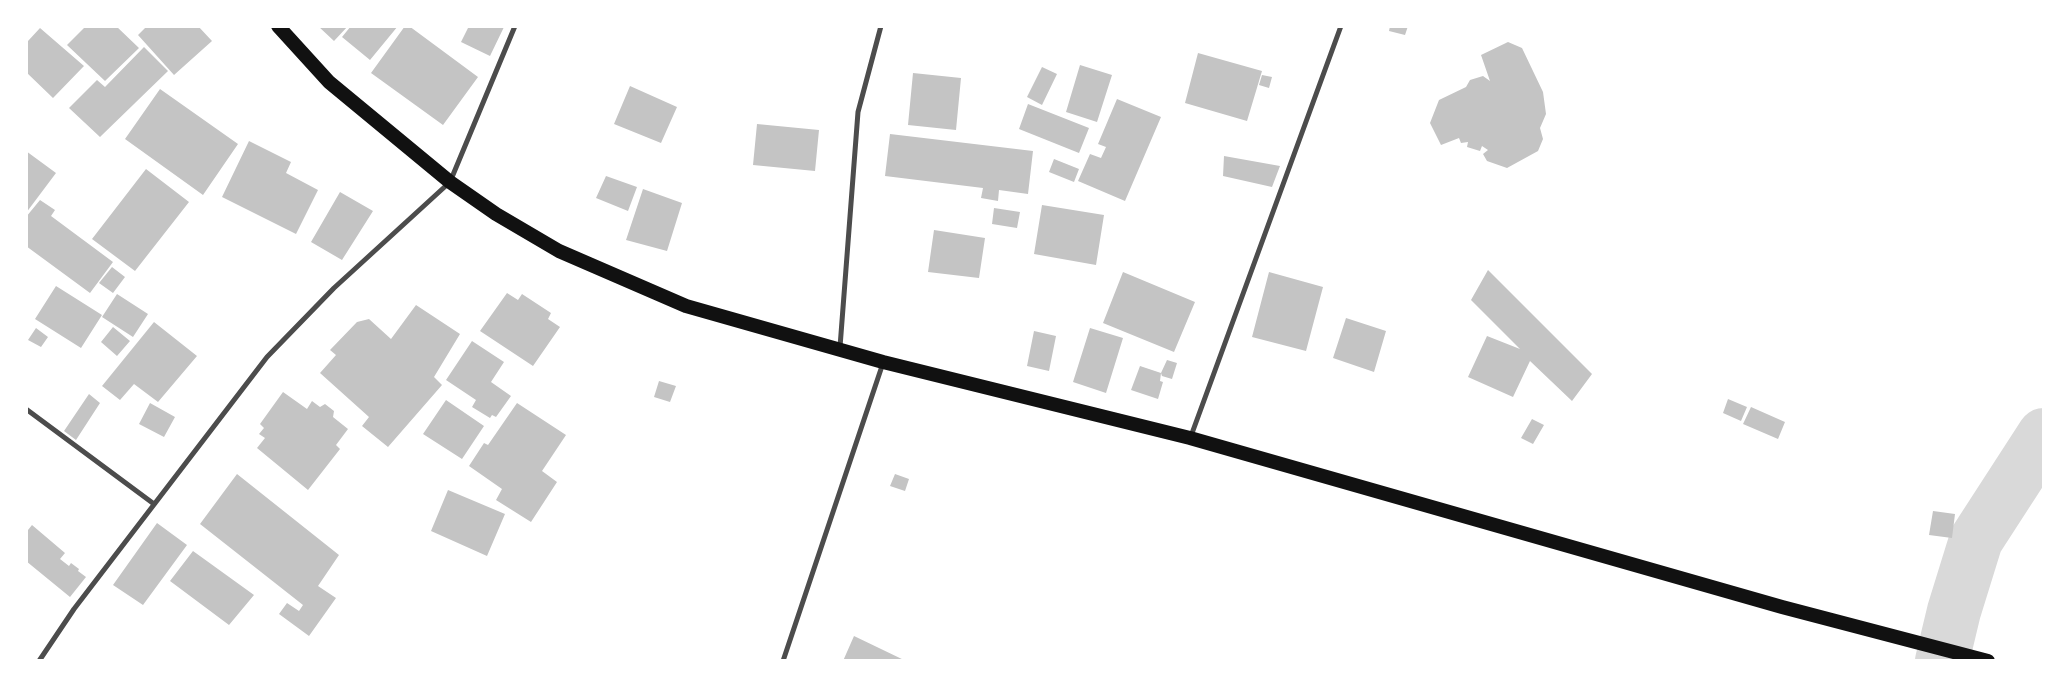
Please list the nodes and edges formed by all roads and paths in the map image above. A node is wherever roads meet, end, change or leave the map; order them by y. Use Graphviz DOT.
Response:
graph roads {
  1 [pos="278,26"];
  2 [pos="514,26"];
  3 [pos="881,26"];
  4 [pos="1341,26"];
  5 [pos="450,182"];
  6 [pos="839,350"];
  7 [pos="883,362"];
  8 [pos="26,409"];
  9 [pos="1190,438"];
  10 [pos="154,504"];
  11 [pos="39,661"];
  12 [pos="783,661"];
  13 [pos="1988,661"];
  1 -- 5 [label="highway"];
  2 -- 5 [label="street"];
  3 -- 6 [label="street"];
  4 -- 9 [label="street"];
  5 -- 6 [label="highway"];
  5 -- 10 [label="street"];
  6 -- 7 [label="highway"];
  7 -- 9 [label="highway"];
  7 -- 12 [label="street"];
  8 -- 10 [label="street"];
  9 -- 13 [label="highway"];
  10 -- 11 [label="street"];
}
